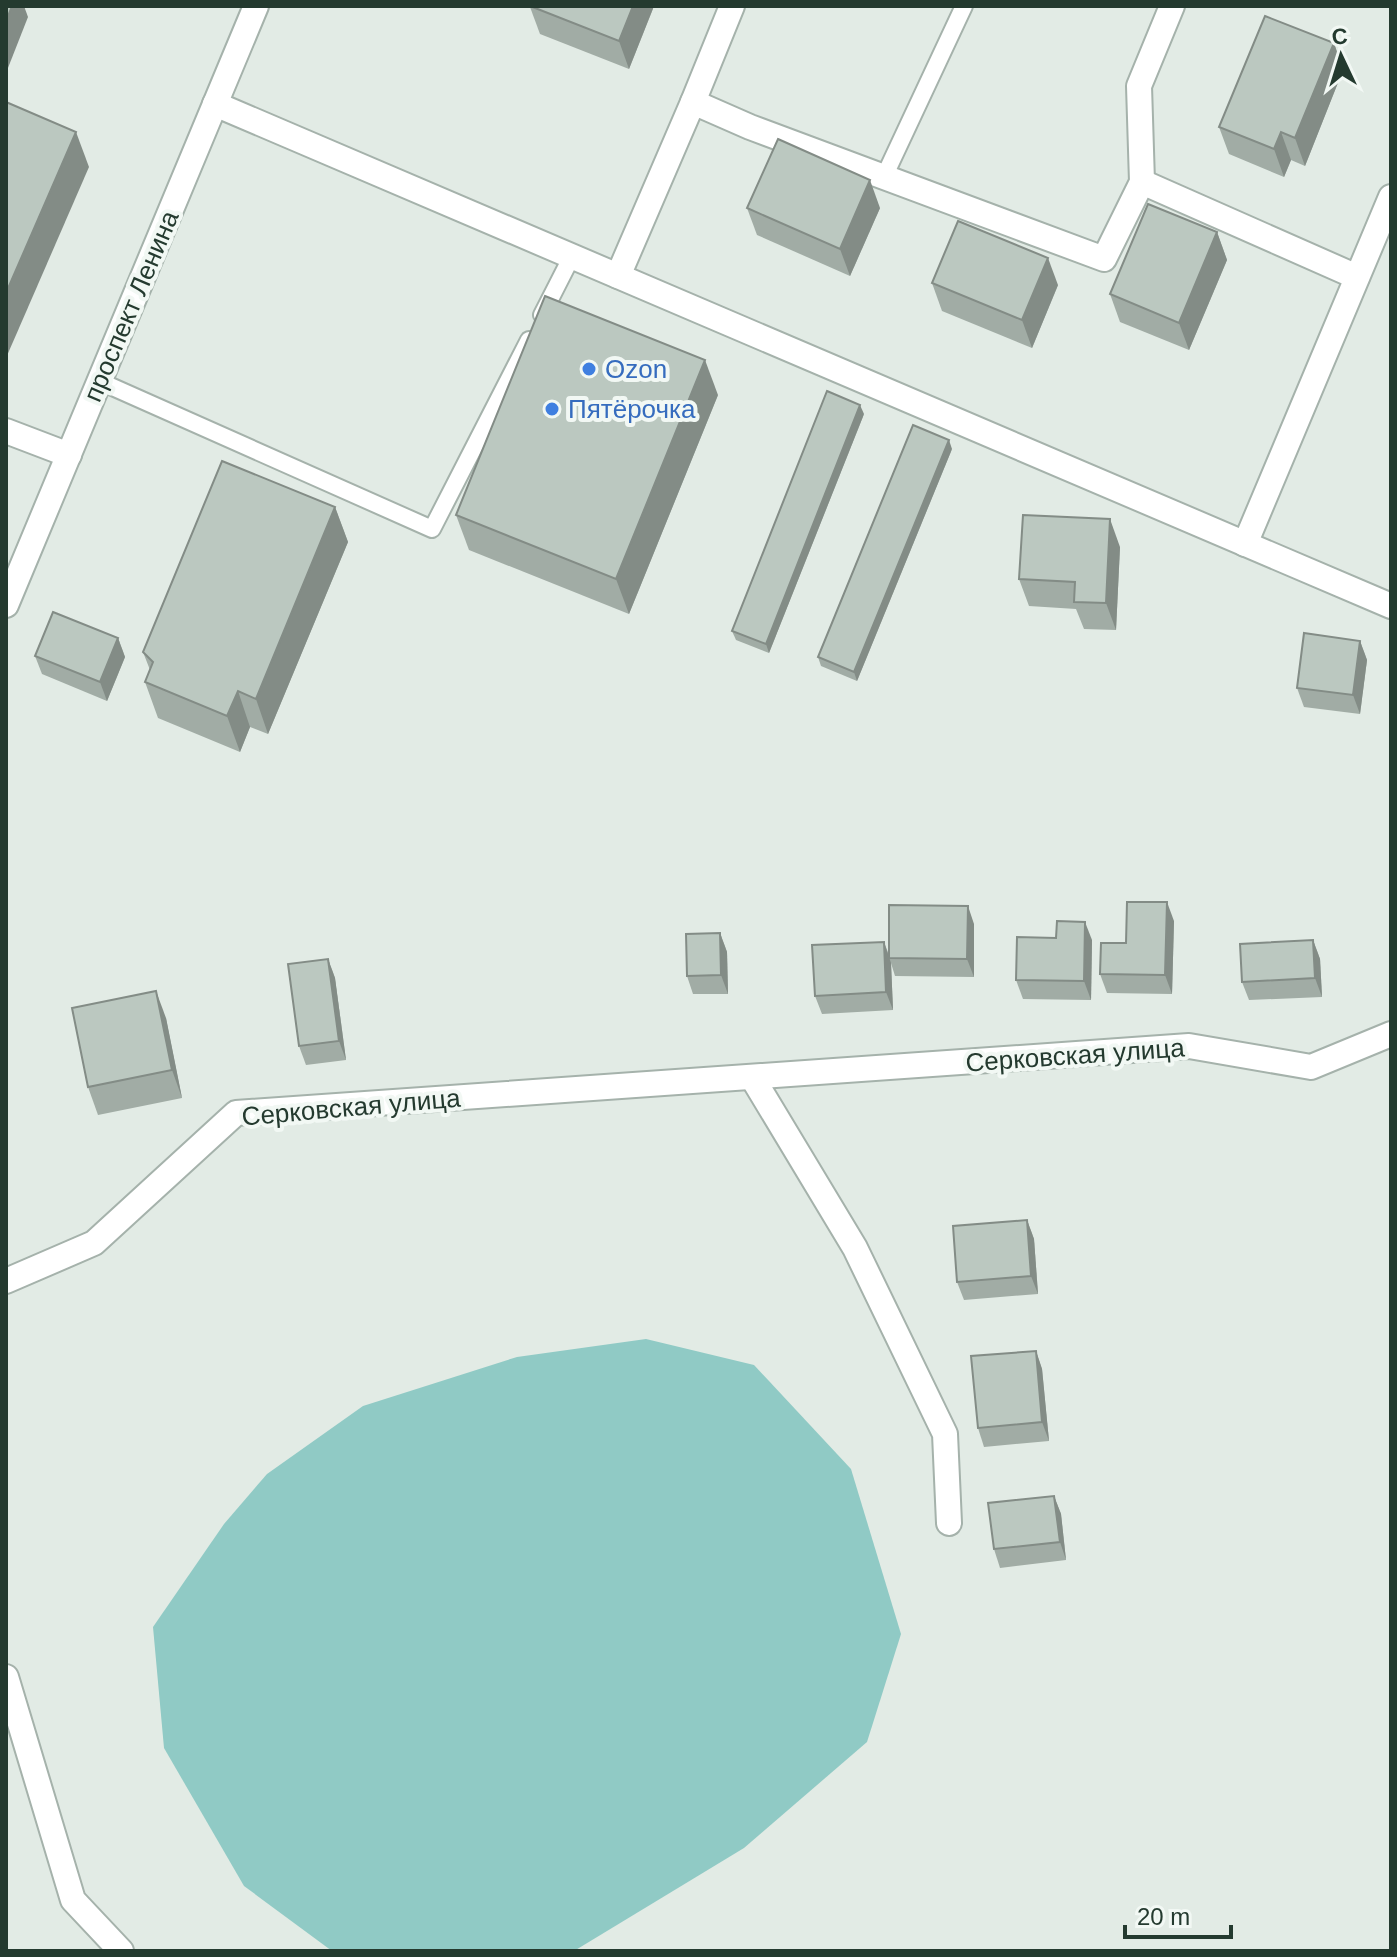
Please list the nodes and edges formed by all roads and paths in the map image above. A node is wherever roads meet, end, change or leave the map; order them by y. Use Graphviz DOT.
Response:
graph roads {
  1 [pos="256,6"];
  2 [pos="732,6"];
  3 [pos="964,6"];
  4 [pos="1172,6"];
  5 [pos="693,102"];
  6 [pos="215,104"];
  7 [pos="884,177"];
  8 [pos="1142,182"];
  9 [pos="1391,197"];
  10 [pos="572,256"];
  11 [pos="618,276"];
  12 [pos="1357,277"];
  13 [pos="99,381"];
  14 [pos="6,431"];
  15 [pos="69,455"];
  16 [pos="1245,544"];
  17 [pos="6,605"];
  18 [pos="1391,606"];
  19 [pos="1391,1034"];
  20 [pos="752,1077"];
  21 [pos="6,1281"];
  22 [pos="949,1523"];
  23 [pos="6,1677"];
  24 [pos="121,1951"];
  1 -- 6 [label="street, проспект Ленина"];
  2 -- 5 [label="street"];
  3 -- 7 [label="lane"];
  4 -- 8 [label="street"];
  5 -- 7 [label="street"];
  5 -- 11 [label="street"];
  6 -- 10 [label="street"];
  6 -- 13 [label="street, проспект Ленина"];
  7 -- 8 [label="street"];
  8 -- 12 [label="street"];
  9 -- 12 [label="street"];
  10 -- 11 [label="street"];
  10 -- 13 [label="lane"];
  11 -- 16 [label="street"];
  12 -- 16 [label="street"];
  13 -- 15 [label="street, проспект Ленина"];
  14 -- 15 [label="street"];
  15 -- 17 [label="street, проспект Ленина"];
  16 -- 18 [label="street"];
  19 -- 20 [label="street, Серковская улица"];
  20 -- 21 [label="street, Серковская улица"];
  20 -- 22 [label="street"];
  23 -- 24 [label="street"];
}
